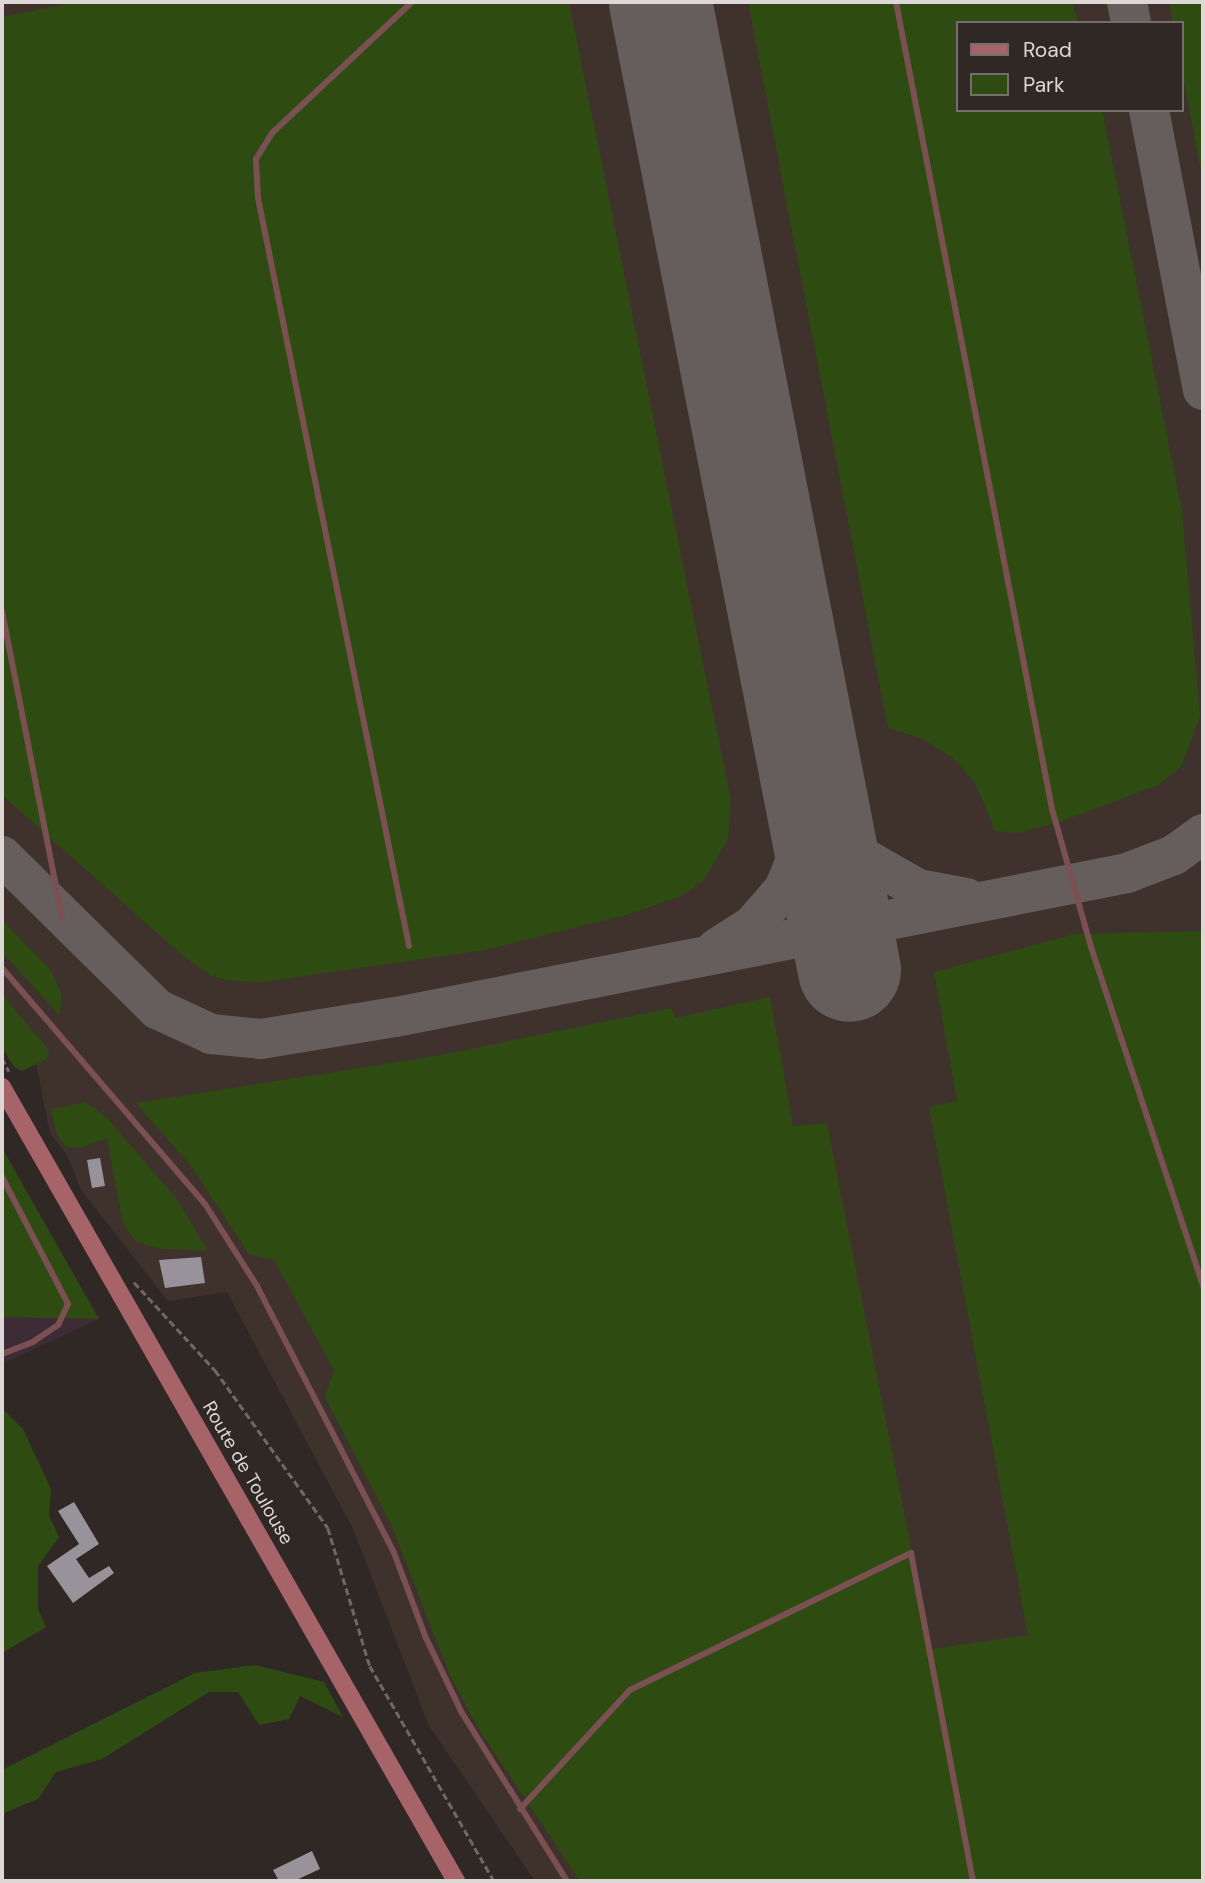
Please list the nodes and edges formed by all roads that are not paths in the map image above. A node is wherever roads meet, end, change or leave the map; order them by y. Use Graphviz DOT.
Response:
graph roads {
  1 [pos="412,2"];
  2 [pos="896,2"];
  3 [pos="2,611"];
  4 [pos="62,917"];
  5 [pos="409,946"];
  6 [pos="2,968"];
  7 [pos="8,1084"];
  8 [pos="2,1177"];
  9 [pos="1203,1286"];
  10 [pos="2,1354"];
  11 [pos="520,1809"];
  12 [pos="456,1881"];
  13 [pos="567,1881"];
  14 [pos="973,1881"];
  1 -- 5 [label="lane"];
  2 -- 9 [label="lane"];
  3 -- 4 [label="lane"];
  6 -- 11 [label="lane"];
  7 -- 12 [label="main road, Route de Toulouse"];
  8 -- 10 [label="lane"];
  11 -- 13 [label="lane"];
  11 -- 14 [label="lane"];
}
